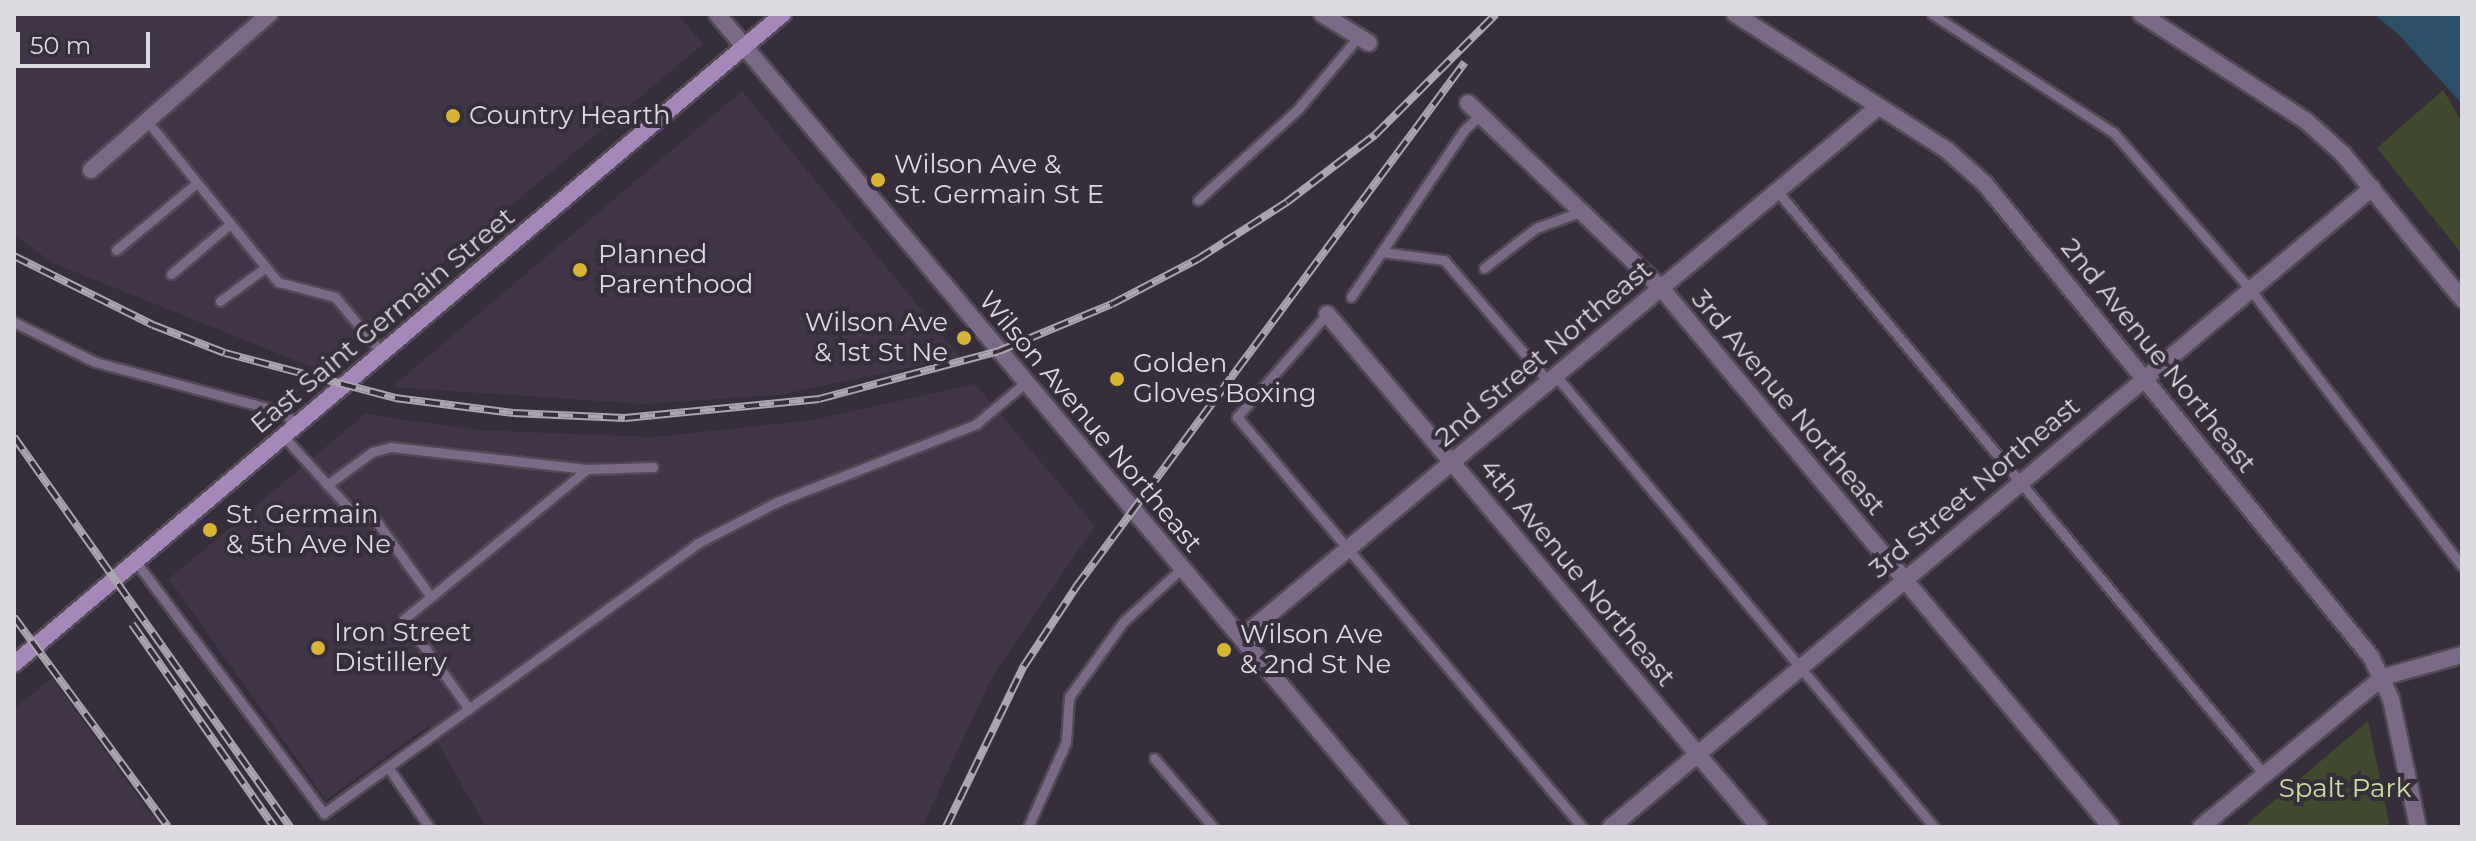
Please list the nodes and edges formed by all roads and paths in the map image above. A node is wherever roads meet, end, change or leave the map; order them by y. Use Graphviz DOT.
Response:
graph roads {
  1 [pos="269,14"];
  2 [pos="717,14"];
  3 [pos="783,14"];
  4 [pos="1322,14"];
  5 [pos="1735,14"];
  6 [pos="1932,14"];
  7 [pos="2141,14"];
  8 [pos="1363,40"];
  9 [pos="744,47"];
  10 [pos="1878,107"];
  11 [pos="1474,109"];
  12 [pos="147,121"];
  13 [pos="91,170"];
  14 [pos="197,183"];
  15 [pos="2372,188"];
  16 [pos="1777,191"];
  17 [pos="1198,200"];
  18 [pos="1583,211"];
  19 [pos="230,224"];
  20 [pos="116,250"];
  21 [pos="1382,252"];
  22 [pos="266,267"];
  23 [pos="1484,268"];
  24 [pos="171,274"];
  25 [pos="1661,288"];
  26 [pos="2250,289"];
  27 [pos="1351,297"];
  28 [pos="2462,299"];
  29 [pos="220,301"];
  30 [pos="1327,314"];
  31 [pos="14,322"];
  32 [pos="382,353"];
  33 [pos="2145,377"];
  34 [pos="1552,379"];
  35 [pos="1026,382"];
  36 [pos="299,424"];
  37 [pos="284,437"];
  38 [pos="1453,462"];
  39 [pos="653,467"];
  40 [pos="587,469"];
  41 [pos="2023,480"];
  42 [pos="327,485"];
  43 [pos="1351,548"];
  44 [pos="136,562"];
  45 [pos="2462,566"];
  46 [pos="1182,568"];
  47 [pos="1904,579"];
  48 [pos="431,597"];
  49 [pos="1241,638"];
  50 [pos="2462,655"];
  51 [pos="14,664"];
  52 [pos="1800,667"];
  53 [pos="2383,677"];
  54 [pos="469,709"];
  55 [pos="1698,754"];
  56 [pos="1154,758"];
  57 [pos="388,767"];
  58 [pos="2264,774"];
  59 [pos="429,827"];
  60 [pos="1028,827"];
  61 [pos="1213,827"];
  62 [pos="1400,827"];
  63 [pos="1582,827"];
  64 [pos="1611,827"];
  65 [pos="1759,827"];
  66 [pos="1934,827"];
  67 [pos="2111,827"];
  68 [pos="2201,827"];
  69 [pos="2418,827"];
  1 -- 12 [label="street"];
  2 -- 9 [label="street, Wilson Avenue Northeast"];
  3 -- 9 [label="main road, East Saint Germain Street"];
  4 -- 8 [label="street"];
  5 -- 10 [label="street, 2nd Avenue Northeast"];
  6 -- 26 [label="lane"];
  7 -- 15 [label="street"];
  8 -- 17 [label="lane"];
  9 -- 32 [label="main road, East Saint Germain Street"];
  9 -- 35 [label="street, Wilson Avenue Northeast"];
  10 -- 16 [label="street, 2nd Street Northeast"];
  10 -- 33 [label="street, 2nd Avenue Northeast"];
  11 -- 18 [label="street, 3rd Avenue Northeast"];
  11 -- 21 [label="lane"];
  12 -- 13 [label="street"];
  12 -- 14 [label="lane"];
  14 -- 19 [label="lane"];
  14 -- 20 [label="lane"];
  15 -- 26 [label="street, 3rd Street Northeast"];
  15 -- 28 [label="street"];
  16 -- 25 [label="street, 2nd Street Northeast"];
  16 -- 41 [label="lane"];
  18 -- 23 [label="lane"];
  18 -- 25 [label="street, 3rd Avenue Northeast"];
  19 -- 22 [label="lane"];
  19 -- 24 [label="lane"];
  21 -- 27 [label="lane"];
  21 -- 34 [label="lane"];
  22 -- 29 [label="lane"];
  22 -- 32 [label="lane"];
  25 -- 34 [label="street, 2nd Street Northeast"];
  25 -- 47 [label="street, 3rd Avenue Northeast"];
  26 -- 33 [label="street, 3rd Street Northeast"];
  26 -- 45 [label="lane"];
  30 -- 38 [label="street, 4th Avenue Northeast"];
  30 -- 43 [label="lane"];
  31 -- 36 [label="lane"];
  32 -- 36 [label="main road, East Saint Germain Street"];
  33 -- 41 [label="street, 3rd Street Northeast"];
  33 -- 53 [label="street, 2nd Avenue Northeast"];
  34 -- 38 [label="street, 2nd Street Northeast"];
  34 -- 52 [label="lane"];
  35 -- 46 [label="street, Wilson Avenue Northeast"];
  35 -- 54 [label="lane"];
  36 -- 37 [label="main road, East Saint Germain Street"];
  37 -- 42 [label="lane"];
  37 -- 44 [label="main road, East Saint Germain Street"];
  38 -- 43 [label="street, 2nd Street Northeast"];
  38 -- 55 [label="street, 4th Avenue Northeast"];
  39 -- 40 [label="lane"];
  40 -- 42 [label="lane"];
  40 -- 48 [label="lane"];
  41 -- 47 [label="street, 3rd Street Northeast"];
  41 -- 58 [label="lane"];
  42 -- 48 [label="lane"];
  43 -- 49 [label="street, 2nd Street Northeast"];
  43 -- 63 [label="lane"];
  44 -- 51 [label="main road, East Saint Germain Street"];
  44 -- 57 [label="lane"];
  46 -- 49 [label="street, Wilson Avenue Northeast"];
  46 -- 60 [label="lane"];
  47 -- 52 [label="street, 3rd Street Northeast"];
  47 -- 67 [label="street, 3rd Avenue Northeast"];
  48 -- 54 [label="lane"];
  49 -- 62 [label="street, Wilson Avenue Northeast"];
  50 -- 53 [label="street"];
  52 -- 55 [label="street, 3rd Street Northeast"];
  52 -- 66 [label="lane"];
  53 -- 58 [label="street"];
  53 -- 69 [label="street, 2nd Avenue Northeast"];
  54 -- 57 [label="lane"];
  55 -- 64 [label="street, 3rd Street Northeast"];
  55 -- 65 [label="street, 4th Avenue Northeast"];
  56 -- 61 [label="lane"];
  57 -- 59 [label="lane"];
  58 -- 68 [label="street"];
}
